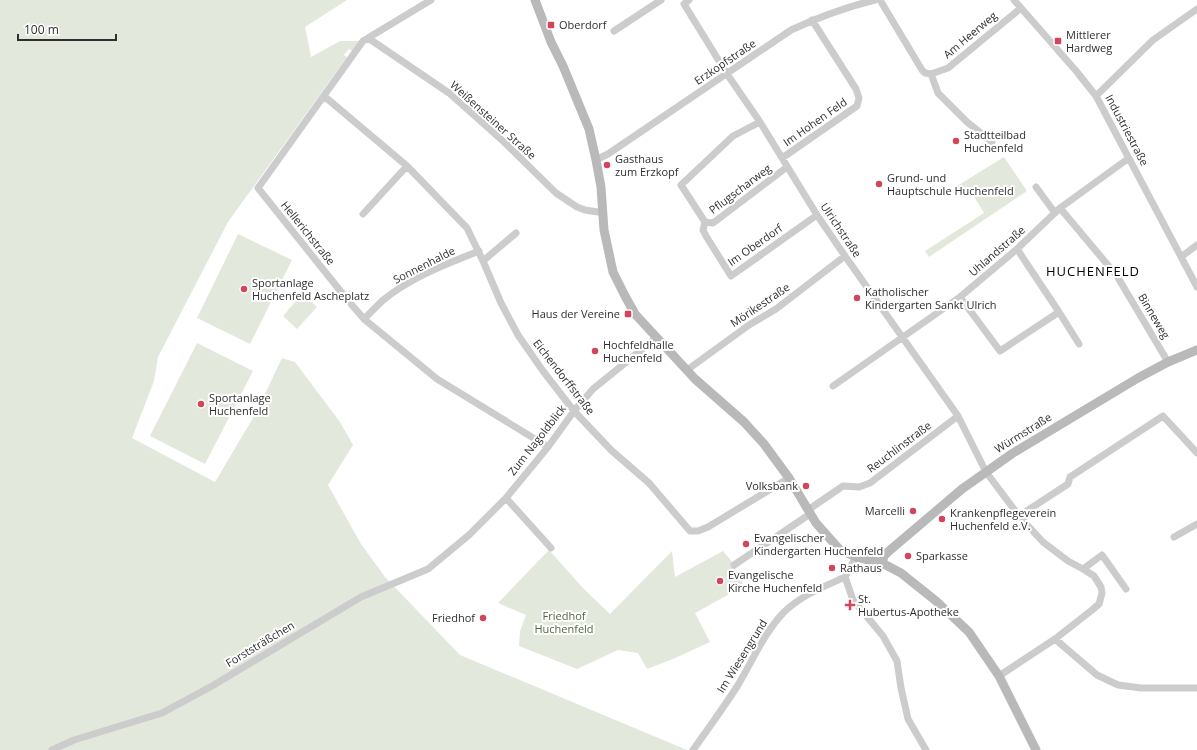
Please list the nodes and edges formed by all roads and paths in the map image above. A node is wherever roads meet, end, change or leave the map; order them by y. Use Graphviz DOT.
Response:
graph roads {
  1 [pos="431,0"];
  2 [pos="535,0"];
  3 [pos="661,0"];
  4 [pos="876,0"];
  5 [pos="880,0"];
  6 [pos="1014,0"];
  7 [pos="685,1"];
  8 [pos="1021,8"];
  9 [pos="1197,9"];
  10 [pos="812,20"];
  11 [pos="614,31"];
  12 [pos="368,38"];
  13 [pos="727,74"];
  14 [pos="931,74"];
  15 [pos="324,96"];
  16 [pos="1096,96"];
  17 [pos="760,122"];
  18 [pos="992,142"];
  19 [pos="782,158"];
  20 [pos="1129,158"];
  21 [pos="596,160"];
  22 [pos="407,166"];
  23 [pos="787,167"];
  24 [pos="1036,187"];
  25 [pos="1058,210"];
  26 [pos="603,212"];
  27 [pos="363,214"];
  28 [pos="817,215"];
  29 [pos="705,222"];
  30 [pos="516,233"];
  31 [pos="1197,244"];
  32 [pos="1017,250"];
  33 [pos="479,251"];
  34 [pos="845,256"];
  35 [pos="1181,257"];
  36 [pos="483,260"];
  37 [pos="1197,287"];
  38 [pos="960,297"];
  39 [pos="1059,312"];
  40 [pos="364,319"];
  41 [pos="656,338"];
  42 [pos="904,338"];
  43 [pos="1079,344"];
  44 [pos="1197,350"];
  45 [pos="1168,362"];
  46 [pos="687,370"];
  47 [pos="833,386"];
  48 [pos="574,411"];
  49 [pos="958,416"];
  50 [pos="548,447"];
  51 [pos="1197,453"];
  52 [pos="986,472"];
  53 [pos="789,478"];
  54 [pos="506,498"];
  55 [pos="809,512"];
  56 [pos="1019,516"];
  57 [pos="1197,524"];
  58 [pos="468,535"];
  59 [pos="1174,536"];
  60 [pos="551,548"];
  61 [pos="856,557"];
  62 [pos="882,563"];
  63 [pos="734,565"];
  64 [pos="1084,569"];
  65 [pos="845,577"];
  66 [pos="1126,589"];
  67 [pos="1055,638"];
  68 [pos="999,676"];
  69 [pos="1197,688"];
  70 [pos="52,750"];
  71 [pos="693,750"];
  72 [pos="926,750"];
  73 [pos="1036,750"];
  1 -- 12 [label="street, Hellerichstraße"];
  2 -- 21 [label="main road"];
  3 -- 11 [label="street"];
  4 -- 10 [label="street, Erzkopfstraße"];
  5 -- 14 [label="street"];
  6 -- 8 [label="street, Industriestraße"];
  7 -- 13 [label="street, Ulrichstraße"];
  8 -- 14 [label="street, Am Heerweg"];
  8 -- 16 [label="street, Industriestraße"];
  9 -- 16 [label="street"];
  10 -- 13 [label="street, Erzkopfstraße"];
  10 -- 19 [label="street, Im Hohen Feld"];
  12 -- 15 [label="street, Hellerichstraße"];
  12 -- 26 [label="street, Weißensteiner Straße"];
  13 -- 17 [label="street, Ulrichstraße"];
  13 -- 21 [label="street, Erzkopfstraße"];
  14 -- 18 [label="street"];
  15 -- 22 [label="street, Eichendorffstraße"];
  15 -- 40 [label="street, Hellerichstraße"];
  16 -- 20 [label="street, Industriestraße"];
  17 -- 19 [label="street, Ulrichstraße"];
  17 -- 29 [label="street, Im Oberdorf"];
  19 -- 23 [label="street, Ulrichstraße"];
  20 -- 25 [label="street, Uhlandstraße"];
  20 -- 35 [label="street, Industriestraße"];
  21 -- 26 [label="main road"];
  22 -- 27 [label="street"];
  22 -- 33 [label="street, Eichendorffstraße"];
  23 -- 28 [label="street, Ulrichstraße"];
  23 -- 29 [label="street, Pflugscharweg"];
  24 -- 25 [label="street"];
  25 -- 32 [label="street, Uhlandstraße"];
  25 -- 45 [label="street, Binneweg"];
  26 -- 41 [label="main road"];
  28 -- 29 [label="street, Im Oberdorf"];
  28 -- 34 [label="street, Ulrichstraße"];
  30 -- 36 [label="street"];
  31 -- 35 [label="street"];
  32 -- 38 [label="street, Uhlandstraße"];
  32 -- 39 [label="street"];
  33 -- 36 [label="street, Eichendorffstraße"];
  33 -- 40 [label="street, Sonnenhalde"];
  34 -- 42 [label="street, Ulrichstraße"];
  34 -- 46 [label="street, Mörikestraße"];
  35 -- 37 [label="street, Industriestraße"];
  36 -- 48 [label="street, Eichendorffstraße"];
  38 -- 39 [label="street"];
  38 -- 42 [label="street, Uhlandstraße"];
  39 -- 43 [label="street"];
  40 -- 50 [label="street, Hellerichstraße"];
  41 -- 46 [label="main road"];
  41 -- 48 [label="street, Zum Nagoldblick"];
  42 -- 47 [label="street, Uhlandstraße"];
  42 -- 49 [label="street, Ulrichstraße"];
  44 -- 45 [label="main road, Würmstraße"];
  45 -- 52 [label="main road, Würmstraße"];
  46 -- 53 [label="main road"];
  48 -- 50 [label="street, Zum Nagoldblick"];
  48 -- 53 [label="street, Eichendorffstraße"];
  49 -- 52 [label="street, Ulrichstraße"];
  49 -- 55 [label="street, Reuchlinstraße"];
  50 -- 54 [label="street, Zum Nagoldblick"];
  51 -- 56 [label="street"];
  52 -- 56 [label="street, Ulrichstraße"];
  52 -- 62 [label="main road, Würmstraße"];
  53 -- 55 [label="main road"];
  54 -- 58 [label="street, Zum Nagoldblick"];
  54 -- 60 [label="street"];
  55 -- 61 [label="main road"];
  55 -- 63 [label="street, Reuchlinstraße"];
  56 -- 64 [label="street, Ulrichstraße"];
  57 -- 59 [label="street"];
  58 -- 70 [label="street, Forststräßchen"];
  61 -- 62 [label="main road"];
  61 -- 65 [label="street"];
  62 -- 68 [label="main road"];
  64 -- 66 [label="street"];
  64 -- 67 [label="street, Ulrichstraße"];
  65 -- 71 [label="street, Im Wiesengrund"];
  65 -- 72 [label="street"];
  67 -- 68 [label="street"];
  67 -- 69 [label="street"];
  68 -- 73 [label="main road"];
}
